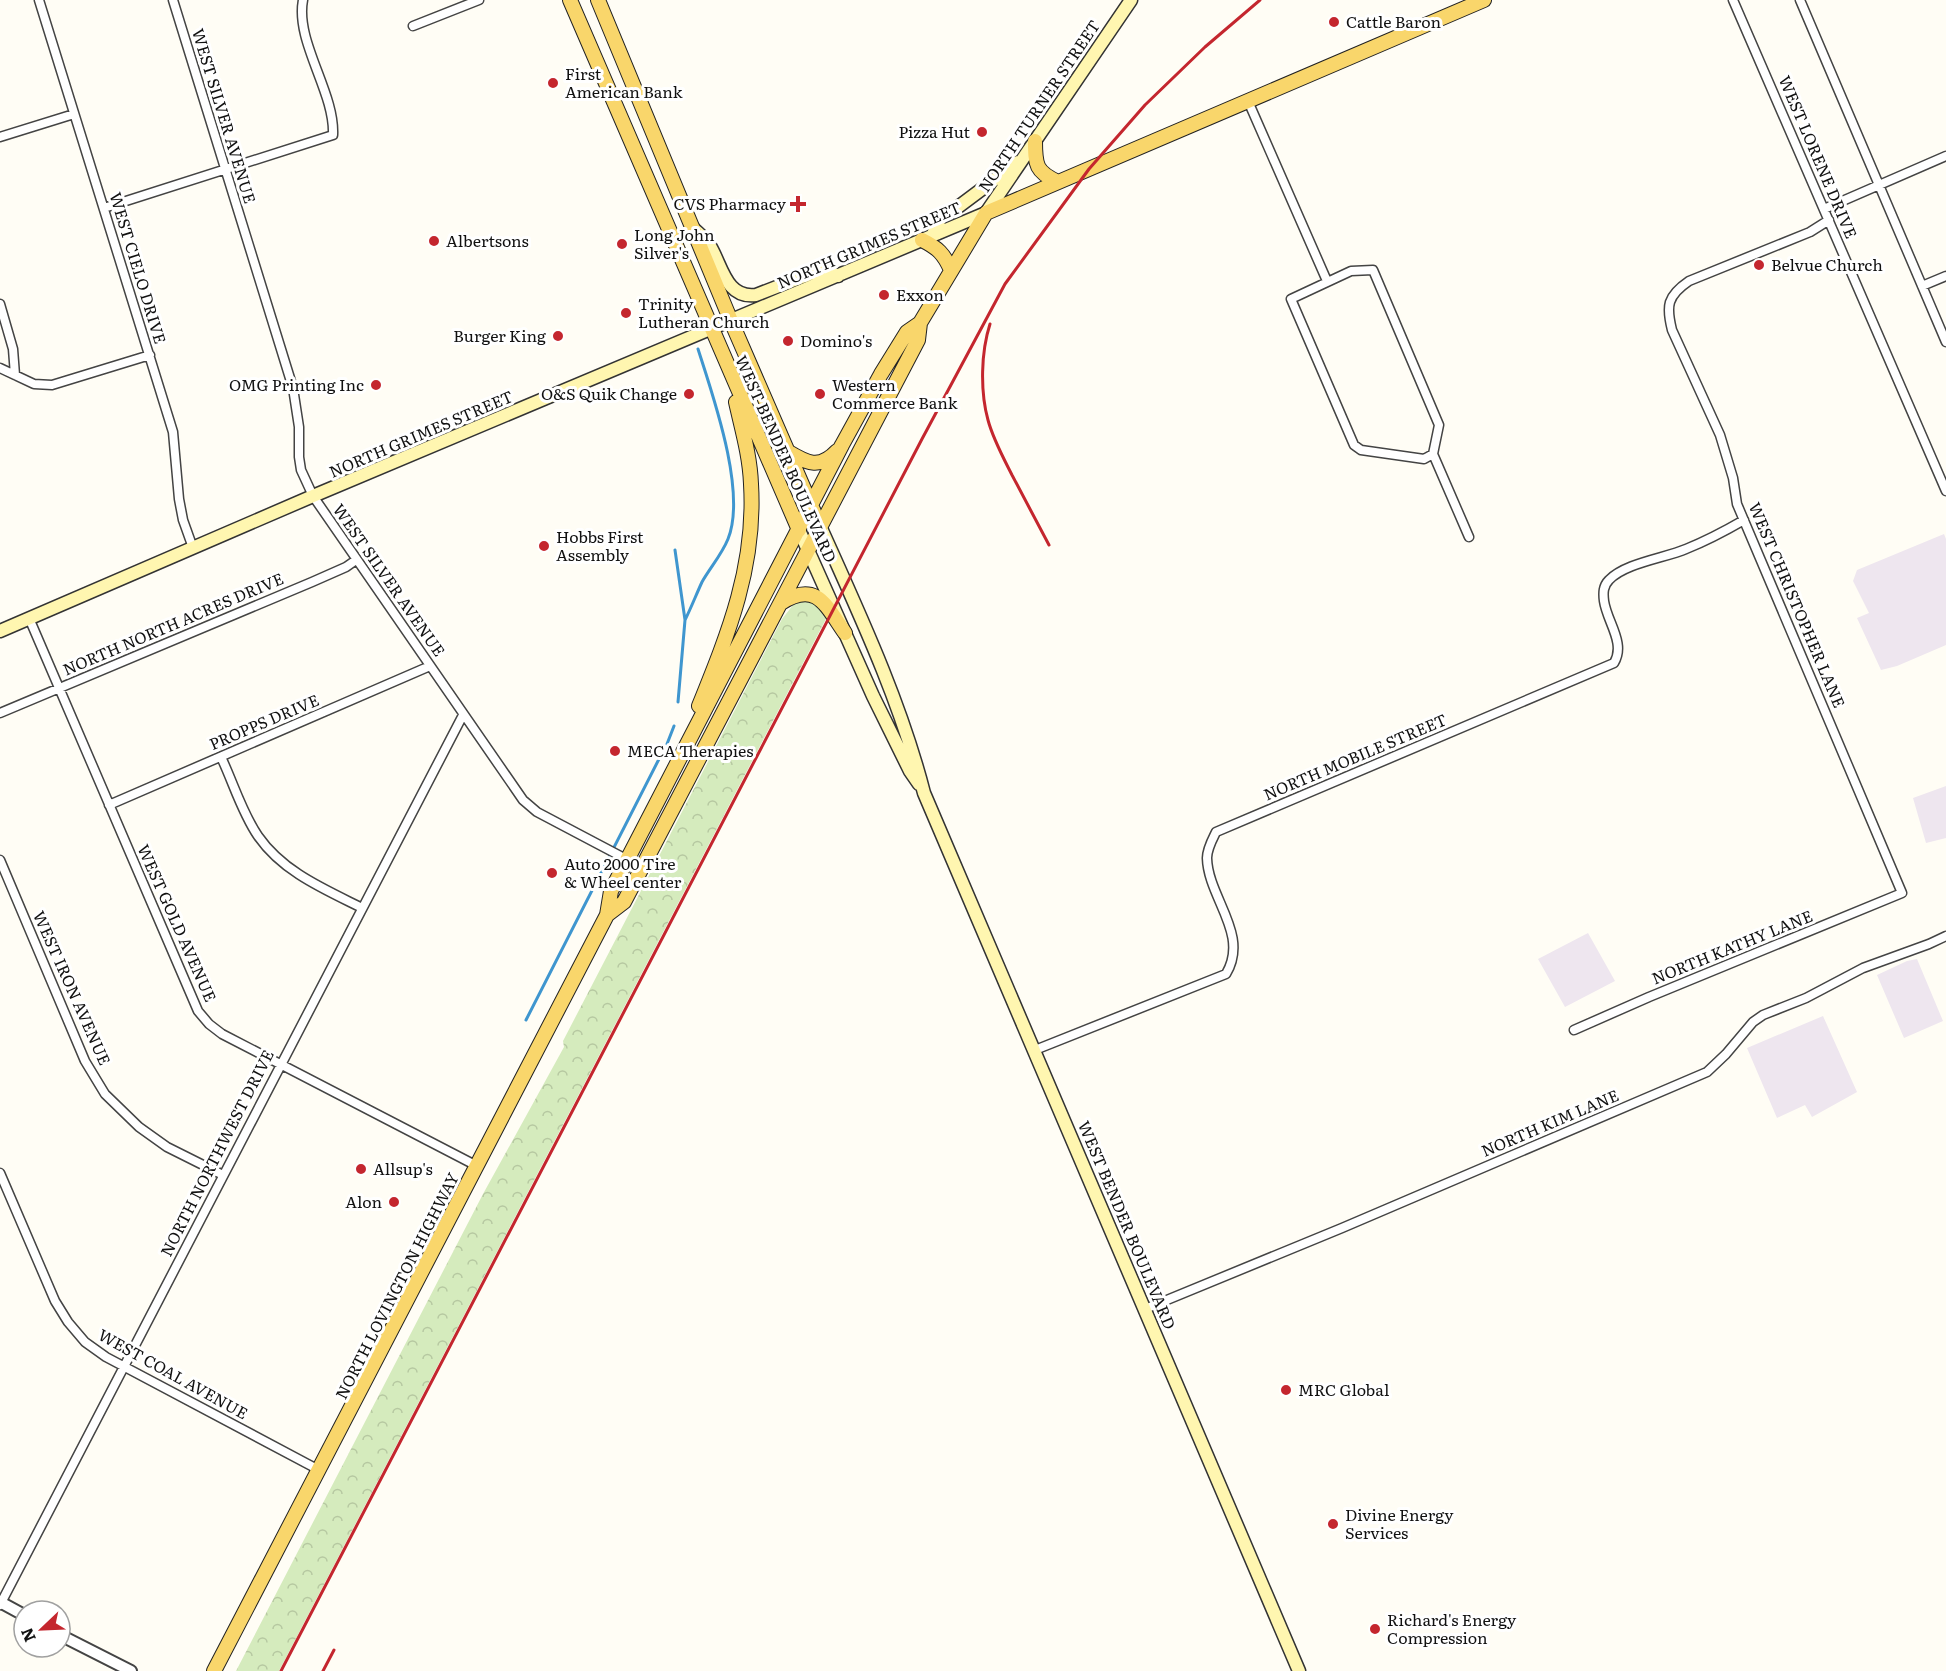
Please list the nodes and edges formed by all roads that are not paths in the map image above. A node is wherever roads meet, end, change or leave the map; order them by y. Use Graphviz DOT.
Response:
graph roads {
  1 [pos="39,0"];
  2 [pos="173,0"];
  3 [pos="303,0"];
  4 [pos="479,0"];
  5 [pos="598,0"];
  6 [pos="1131,0"];
  7 [pos="1484,0"];
  8 [pos="1733,0"];
  9 [pos="1800,0"];
  10 [pos="574,1"];
  11 [pos="413,26"];
  12 [pos="1248,101"];
  13 [pos="74,114"];
  14 [pos="0,137"];
  15 [pos="1035,141"];
  16 [pos="660,149"];
  17 [pos="1946,156"];
  18 [pos="638,158"];
  19 [pos="1023,158"];
  20 [pos="225,170"];
  21 [pos="1058,182"];
  22 [pos="1879,185"];
  23 [pos="104,208"];
  24 [pos="1824,209"];
  25 [pos="986,213"];
  26 [pos="1829,220"];
  27 [pos="693,227"];
  28 [pos="927,238"];
  29 [pos="951,270"];
  30 [pos="838,276"];
  31 [pos="1946,276"];
  32 [pos="1327,281"];
  33 [pos="1922,286"];
  34 [pos="0,304"];
  35 [pos="731,321"];
  36 [pos="920,323"];
  37 [pos="711,330"];
  38 [pos="1946,342"];
  39 [pos="150,355"];
  40 [pos="0,368"];
  41 [pos="729,371"];
  42 [pos="15,375"];
  43 [pos="842,445"];
  44 [pos="787,451"];
  45 [pos="1433,454"];
  46 [pos="1946,491"];
  47 [pos="313,496"];
  48 [pos="811,506"];
  49 [pos="1744,520"];
  50 [pos="820,526"];
  51 [pos="799,530"];
  52 [pos="1469,537"];
  53 [pos="193,548"];
  54 [pos="807,549"];
  55 [pos="356,560"];
  56 [pos="779,604"];
  57 [pos="29,618"];
  58 [pos="0,631"];
  59 [pos="845,633"];
  60 [pos="430,666"];
  61 [pos="59,688"];
  62 [pos="0,713"];
  63 [pos="464,715"];
  64 [pos="696,728"];
  65 [pos="221,757"];
  66 [pos="924,793"];
  67 [pos="109,805"];
  68 [pos="0,860"];
  69 [pos="628,860"];
  70 [pos="1902,893"];
  71 [pos="362,908"];
  72 [pos="607,915"];
  73 [pos="1946,936"];
  74 [pos="1574,1030"];
  75 [pos="1035,1050"];
  76 [pos="280,1064"];
  77 [pos="477,1166"];
  78 [pos="0,1173"];
  79 [pos="223,1174"];
  80 [pos="1145,1309"];
  81 [pos="124,1366"];
  82 [pos="320,1470"];
  83 [pos="0,1603"];
  84 [pos="72,1641"];
  85 [pos="131,1671"];
  86 [pos="214,1671"];
  87 [pos="1299,1671"];
  1 -- 13 [label="street, WEST CIELO DRIVE"];
  2 -- 20 [label="street, WEST SILVER AVENUE"];
  3 -- 20 [label="street"];
  4 -- 11 [label="street"];
  5 -- 16 [label="main road, WEST BENDER BOULEVARD"];
  6 -- 15 [label="main road, NORTH TURNER STREET"];
  7 -- 12 [label="main road, NORTH GRIMES STREET"];
  8 -- 24 [label="street, WEST LORENE DRIVE"];
  9 -- 22 [label="street"];
  10 -- 18 [label="main road, WEST BENDER BOULEVARD"];
  12 -- 21 [label="main road, NORTH GRIMES STREET"];
  12 -- 32 [label="street"];
  13 -- 14 [label="street"];
  13 -- 23 [label="street, WEST CIELO DRIVE"];
  15 -- 19 [label="main road, NORTH TURNER STREET"];
  15 -- 21 [label="main road"];
  16 -- 18 [label="main road"];
  16 -- 27 [label="main road, WEST BENDER BOULEVARD"];
  17 -- 22 [label="street"];
  18 -- 37 [label="main road, WEST BENDER BOULEVARD"];
  19 -- 25 [label="main road, NORTH TURNER STREET"];
  19 -- 28 [label="main road"];
  20 -- 23 [label="street"];
  20 -- 47 [label="street, WEST SILVER AVENUE"];
  21 -- 25 [label="main road, NORTH GRIMES STREET"];
  22 -- 24 [label="street"];
  22 -- 33 [label="street"];
  23 -- 39 [label="street, WEST CIELO DRIVE"];
  24 -- 26 [label="street, WEST LORENE DRIVE"];
  25 -- 28 [label="main road, NORTH GRIMES STREET"];
  25 -- 29 [label="main road, NORTH TURNER STREET"];
  26 -- 46 [label="street, WEST LORENE DRIVE"];
  26 -- 49 [label="street, WEST CHRISTOPHER LANE"];
  27 -- 30 [label="main road"];
  27 -- 35 [label="main road, WEST BENDER BOULEVARD"];
  28 -- 29 [label="main road"];
  28 -- 30 [label="main road, NORTH GRIMES STREET"];
  29 -- 36 [label="main road, NORTH TURNER STREET"];
  30 -- 35 [label="main road, NORTH GRIMES STREET"];
  31 -- 33 [label="street"];
  32 -- 45 [label="street"];
  32 -- 45 [label="street"];
  33 -- 38 [label="street"];
  34 -- 42 [label="street"];
  35 -- 37 [label="main road, NORTH GRIMES STREET"];
  35 -- 44 [label="main road, WEST BENDER BOULEVARD"];
  36 -- 43 [label="main road, NORTH TURNER STREET"];
  36 -- 50 [label="main road, NORTH TURNER STREET"];
  37 -- 41 [label="main road, WEST BENDER BOULEVARD"];
  37 -- 47 [label="main road, NORTH GRIMES STREET"];
  39 -- 42 [label="street"];
  39 -- 53 [label="street, WEST CIELO DRIVE"];
  40 -- 42 [label="street"];
  41 -- 51 [label="main road, WEST BENDER BOULEVARD"];
  41 -- 64 [label="main road"];
  43 -- 44 [label="main road"];
  43 -- 48 [label="main road, NORTH TURNER STREET"];
  44 -- 48 [label="main road, WEST BENDER BOULEVARD"];
  45 -- 52 [label="street"];
  47 -- 53 [label="main road, NORTH GRIMES STREET"];
  47 -- 55 [label="street, WEST SILVER AVENUE"];
  48 -- 50 [label="main road, WEST BENDER BOULEVARD"];
  48 -- 51 [label="main road, NORTH TURNER STREET"];
  49 -- 70 [label="street, WEST CHRISTOPHER LANE"];
  49 -- 75 [label="street, NORTH MOBILE STREET"];
  50 -- 54 [label="main road, NORTH LOVINGTON HIGHWAY"];
  50 -- 66 [label="main road, WEST BENDER BOULEVARD"];
  51 -- 54 [label="main road, WEST BENDER BOULEVARD"];
  51 -- 64 [label="main road, NORTH LOVINGTON HIGHWAY"];
  53 -- 57 [label="main road, NORTH GRIMES STREET"];
  54 -- 56 [label="main road, NORTH LOVINGTON HIGHWAY"];
  54 -- 59 [label="main road, WEST BENDER BOULEVARD"];
  55 -- 60 [label="street, WEST SILVER AVENUE"];
  55 -- 61 [label="street, NORTH NORTH ACRES DRIVE"];
  56 -- 59 [label="main road"];
  56 -- 72 [label="main road, NORTH LOVINGTON HIGHWAY"];
  57 -- 58 [label="main road, NORTH GRIMES STREET"];
  57 -- 61 [label="street, WEST GOLD AVENUE"];
  59 -- 66 [label="main road, WEST BENDER BOULEVARD"];
  60 -- 63 [label="street, WEST SILVER AVENUE"];
  60 -- 65 [label="street, PROPPS DRIVE"];
  61 -- 62 [label="street, NORTH NORTH ACRES DRIVE"];
  61 -- 67 [label="street, WEST GOLD AVENUE"];
  63 -- 69 [label="street, WEST SILVER AVENUE"];
  63 -- 71 [label="street, NORTH NORTHWEST DRIVE"];
  64 -- 69 [label="main road, NORTH LOVINGTON HIGHWAY"];
  65 -- 67 [label="street, PROPPS DRIVE"];
  65 -- 71 [label="street"];
  66 -- 75 [label="main road, WEST BENDER BOULEVARD"];
  67 -- 76 [label="street, WEST GOLD AVENUE"];
  68 -- 79 [label="street, WEST IRON AVENUE"];
  69 -- 72 [label="main road, NORTH LOVINGTON HIGHWAY"];
  70 -- 74 [label="street, NORTH KATHY LANE"];
  71 -- 76 [label="street, NORTH NORTHWEST DRIVE"];
  72 -- 77 [label="main road, NORTH LOVINGTON HIGHWAY"];
  73 -- 80 [label="street, NORTH KIM LANE"];
  75 -- 80 [label="main road, WEST BENDER BOULEVARD"];
  76 -- 77 [label="street, WEST GOLD AVENUE"];
  76 -- 79 [label="street, NORTH NORTHWEST DRIVE"];
  77 -- 82 [label="main road, NORTH LOVINGTON HIGHWAY"];
  78 -- 81 [label="street, WEST COAL AVENUE"];
  79 -- 81 [label="street, NORTH NORTHWEST DRIVE"];
  80 -- 87 [label="main road, WEST BENDER BOULEVARD"];
  81 -- 82 [label="street, WEST COAL AVENUE"];
  81 -- 83 [label="street, NORTH NORTHWEST DRIVE"];
  82 -- 86 [label="main road, NORTH LOVINGTON HIGHWAY"];
  84 -- 85 [label="street"];
}
